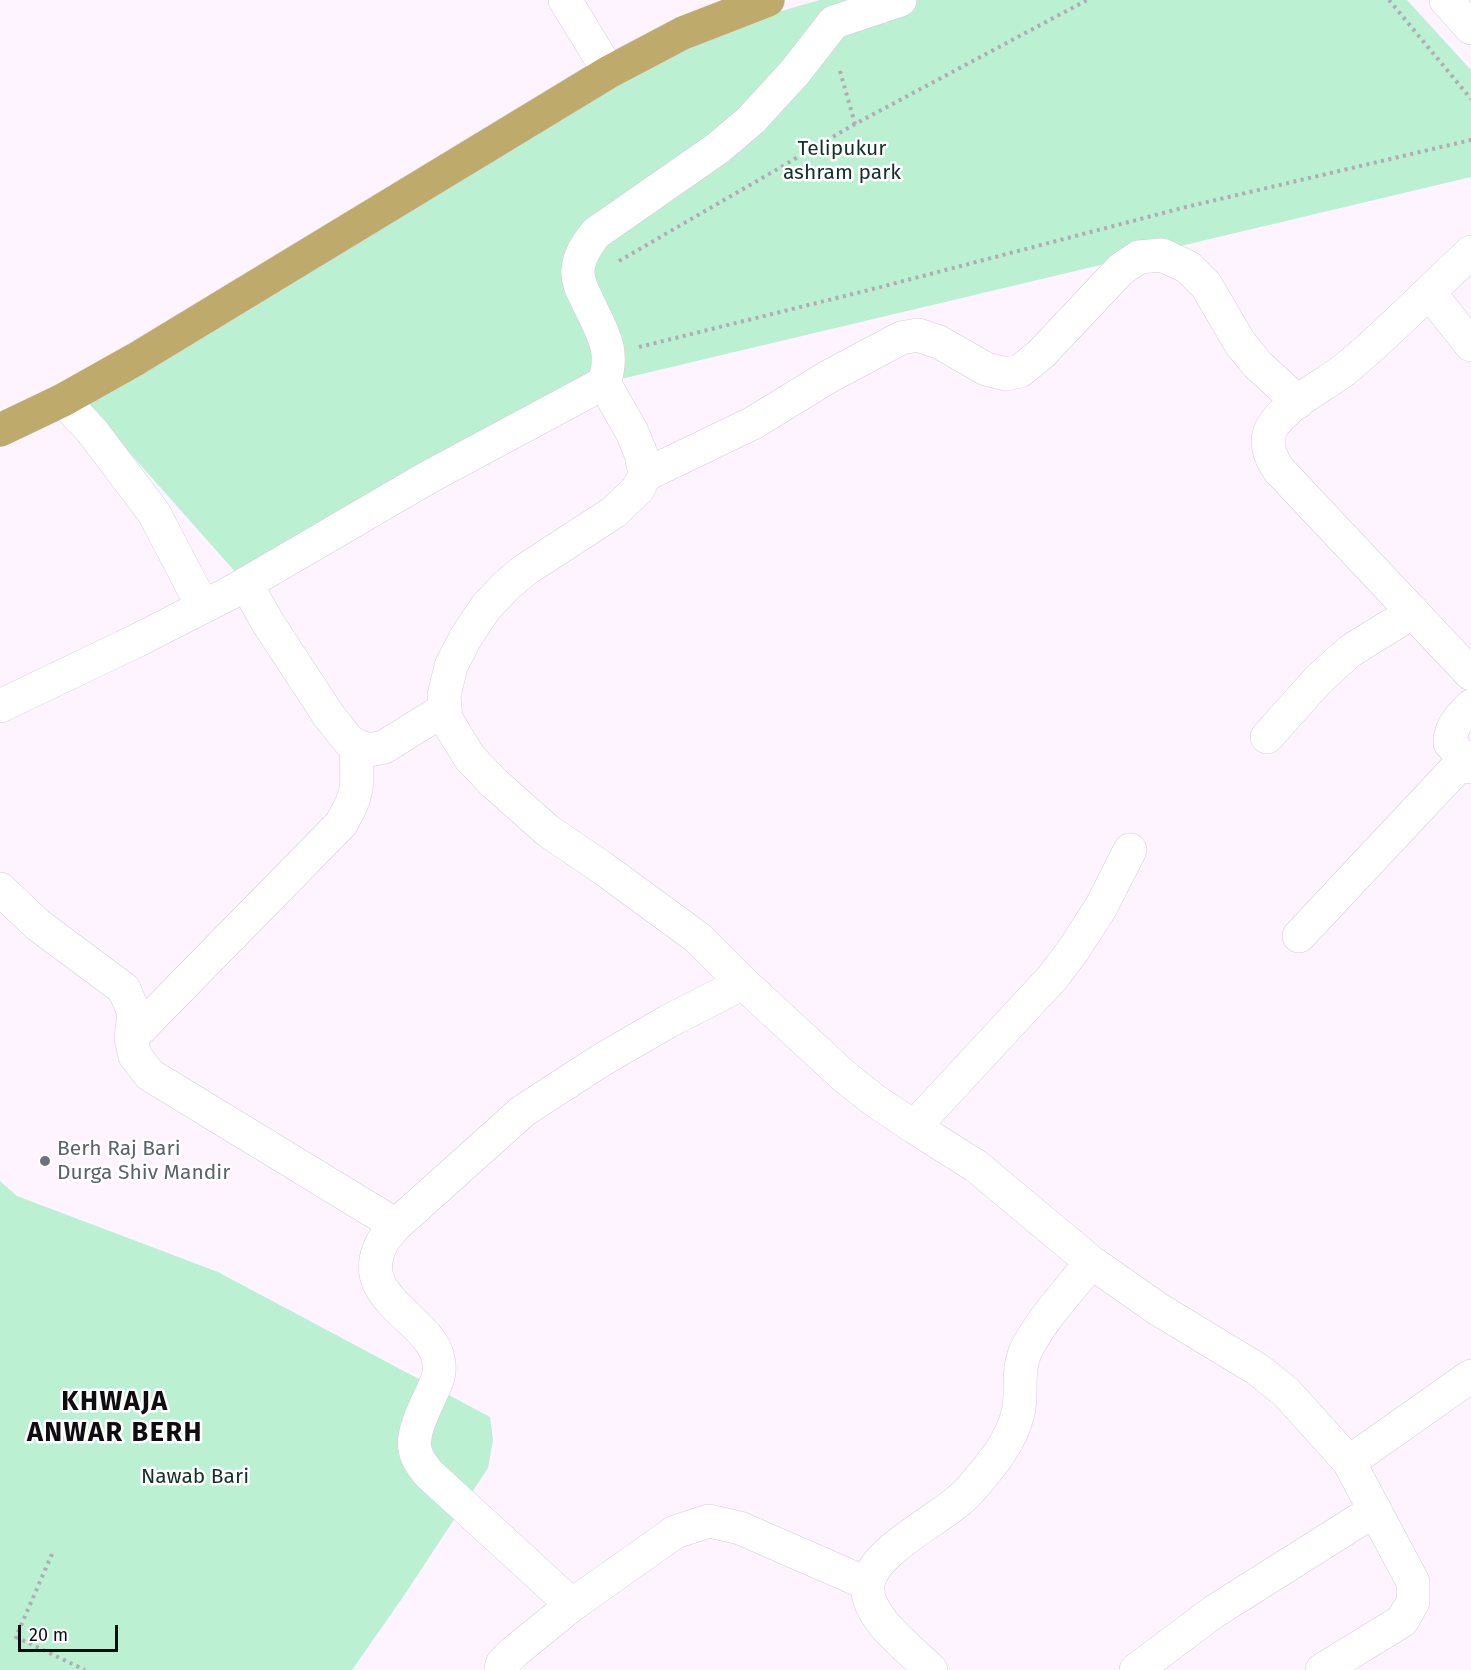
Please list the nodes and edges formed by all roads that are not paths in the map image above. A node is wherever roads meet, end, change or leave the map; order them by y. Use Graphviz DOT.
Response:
graph roads {
  1 [pos="565,0"];
  2 [pos="768,0"];
  3 [pos="900,0"];
  4 [pos="1446,0"];
  5 [pos="1471,28"];
  6 [pos="609,72"];
  7 [pos="1471,252"];
  8 [pos="1429,292"];
  9 [pos="1471,345"];
  10 [pos="604,383"];
  11 [pos="63,400"];
  12 [pos="1298,402"];
  13 [pos="0,430"];
  14 [pos="645,475"];
  15 [pos="246,584"];
  16 [pos="203,607"];
  17 [pos="1413,612"];
  18 [pos="1471,674"];
  19 [pos="0,706"];
  20 [pos="1471,706"];
  21 [pos="445,709"];
  22 [pos="1267,737"];
  23 [pos="357,746"];
  24 [pos="1468,763"];
  25 [pos="1130,850"];
  26 [pos="0,889"];
  27 [pos="1299,936"];
  28 [pos="743,983"];
  29 [pos="131,1038"];
  30 [pos="914,1127"];
  31 [pos="396,1225"];
  32 [pos="1091,1262"];
  33 [pos="1471,1376"];
  34 [pos="1349,1462"];
  35 [pos="1375,1510"];
  36 [pos="868,1584"];
  37 [pos="572,1605"];
  38 [pos="501,1670"];
  39 [pos="931,1670"];
  40 [pos="1136,1670"];
  41 [pos="1322,1670"];
  1 -- 6 [label="street"];
  2 -- 6 [label="highway"];
  3 -- 10 [label="street"];
  4 -- 5 [label="street"];
  6 -- 11 [label="highway"];
  7 -- 8 [label="street"];
  8 -- 9 [label="street"];
  8 -- 12 [label="street"];
  10 -- 14 [label="street"];
  10 -- 15 [label="street"];
  11 -- 13 [label="highway"];
  11 -- 16 [label="street"];
  12 -- 14 [label="street"];
  12 -- 17 [label="street"];
  14 -- 21 [label="street"];
  15 -- 16 [label="street"];
  15 -- 23 [label="street"];
  16 -- 19 [label="street"];
  17 -- 18 [label="street"];
  17 -- 22 [label="street"];
  20 -- 24 [label="street"];
  21 -- 23 [label="street"];
  21 -- 28 [label="street"];
  23 -- 29 [label="street"];
  24 -- 27 [label="street"];
  25 -- 30 [label="street"];
  26 -- 29 [label="street"];
  28 -- 30 [label="street"];
  28 -- 31 [label="street"];
  29 -- 31 [label="street"];
  30 -- 32 [label="street"];
  31 -- 37 [label="street"];
  32 -- 34 [label="street"];
  32 -- 36 [label="street"];
  33 -- 34 [label="street"];
  34 -- 35 [label="street"];
  35 -- 40 [label="street"];
  35 -- 41 [label="street"];
  36 -- 37 [label="street"];
  36 -- 39 [label="street"];
  37 -- 38 [label="street"];
}
